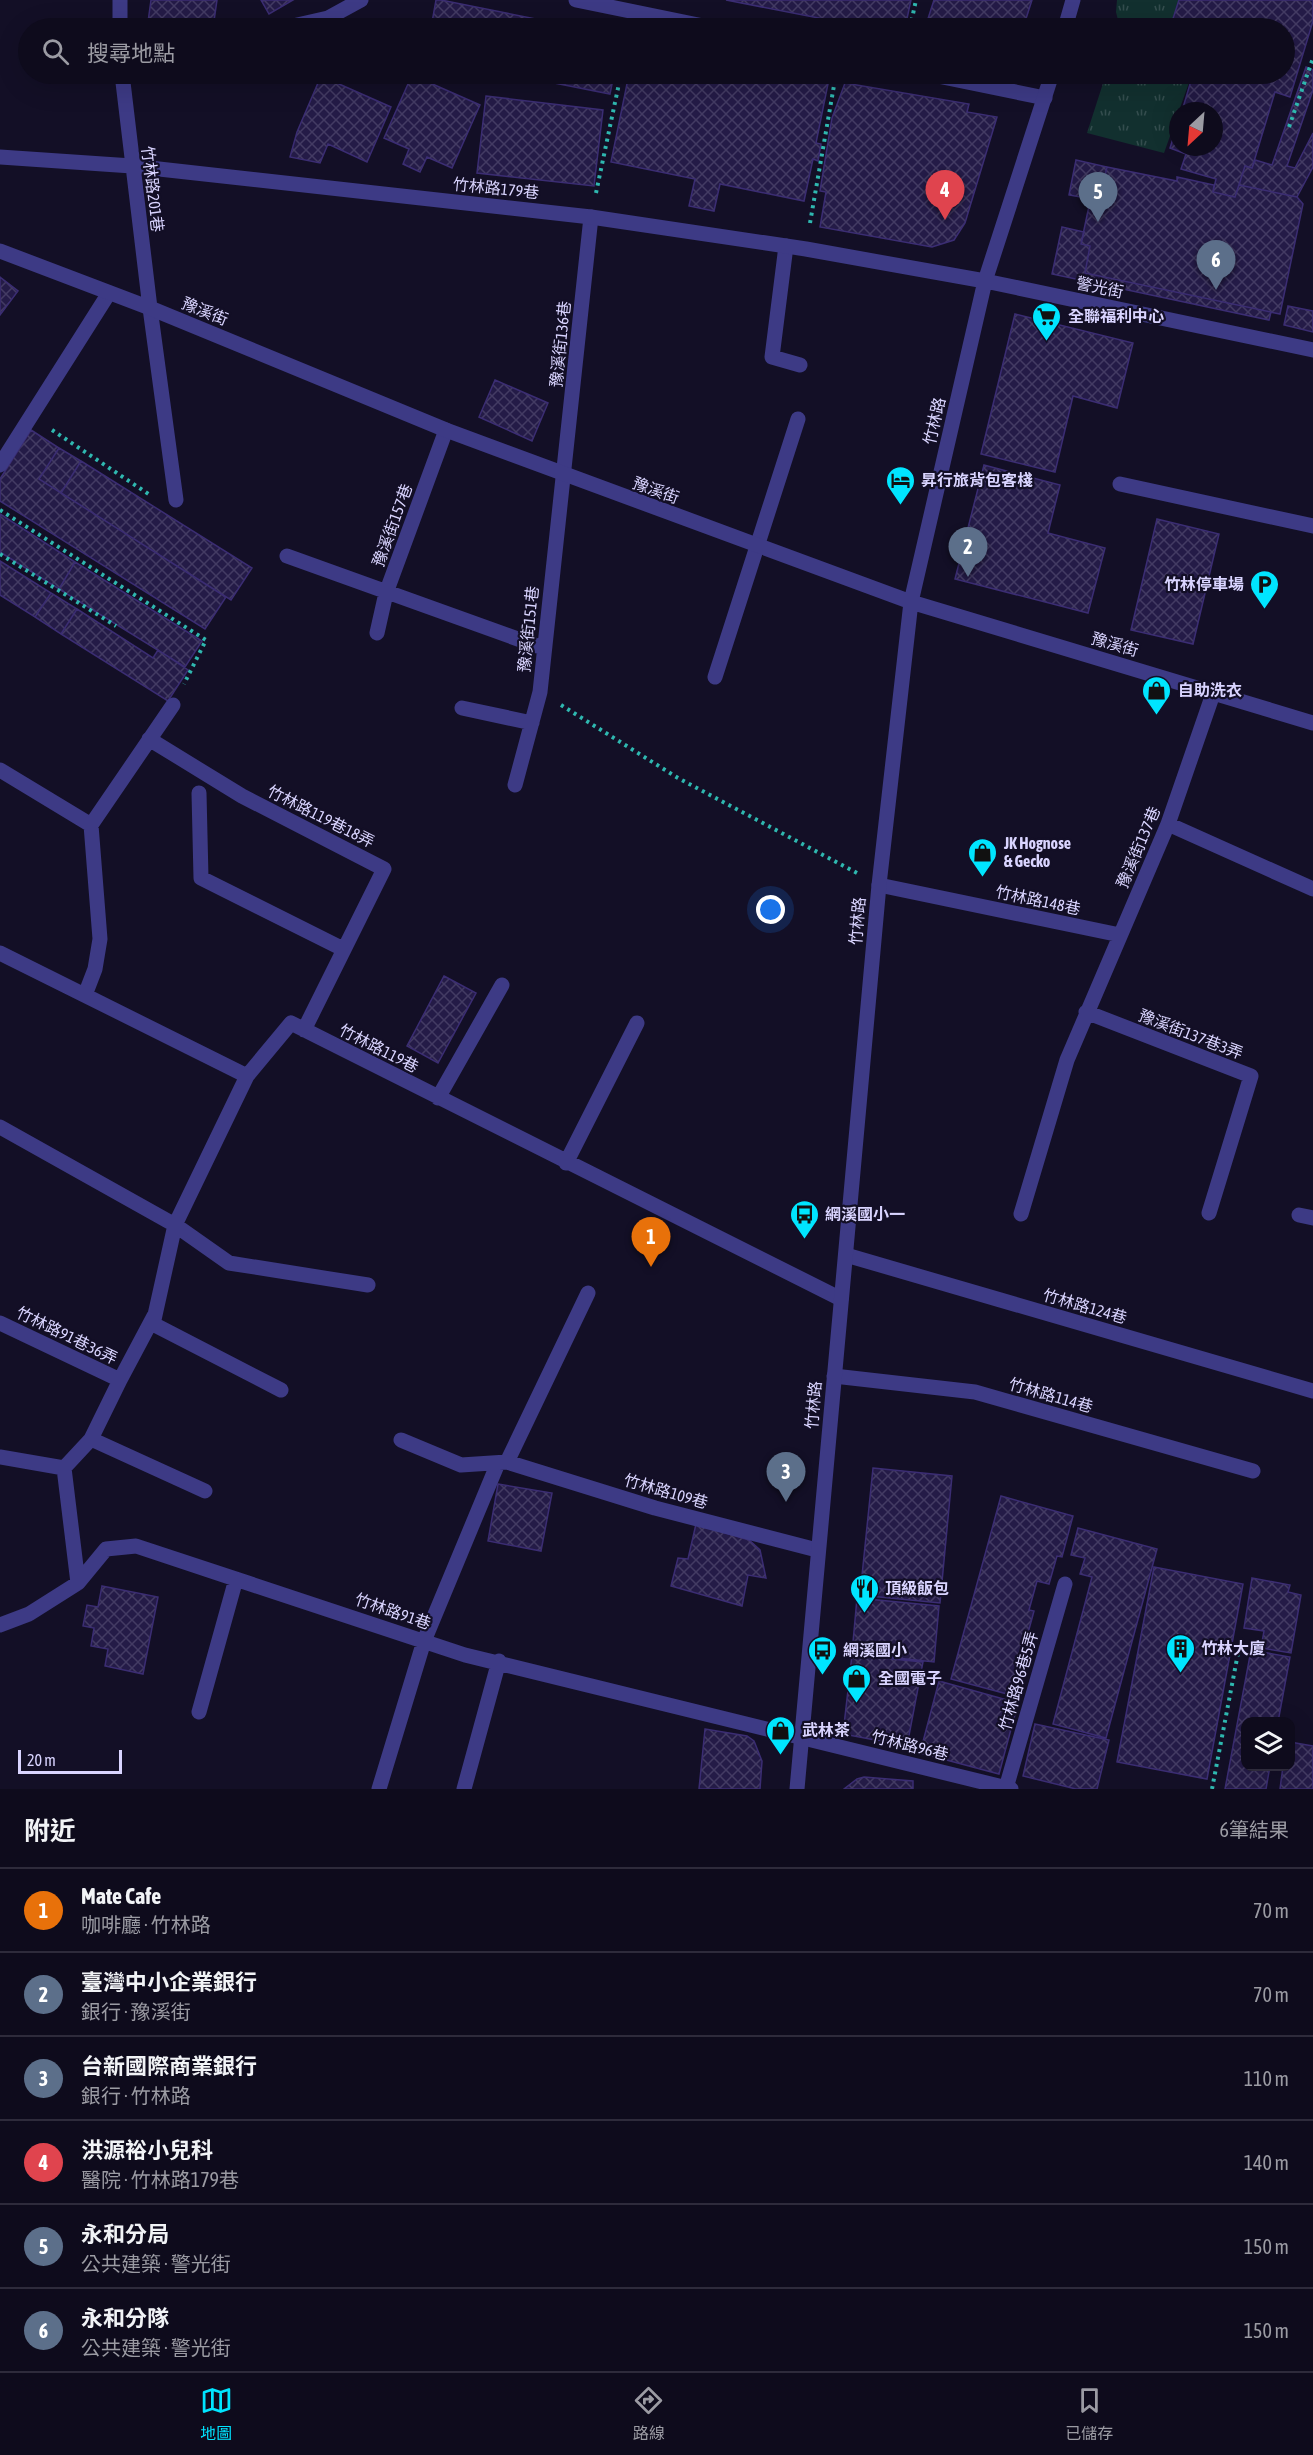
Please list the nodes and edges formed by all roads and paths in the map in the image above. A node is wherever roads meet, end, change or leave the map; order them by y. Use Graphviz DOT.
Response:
graph roads {
  1 [pos="120,0"];
  2 [pos="361,0"];
  3 [pos="576,0"];
  4 [pos="916,0"];
  5 [pos="1073,0"];
  6 [pos="120,18"];
  7 [pos="328,18"];
  8 [pos="664,18"];
  9 [pos="912,18"];
  10 [pos="1068,18"];
  11 [pos="1313,58"];
  12 [pos="123,84"];
  13 [pos="619,84"];
  14 [pos="834,84"];
  15 [pos="977,84"];
  16 [pos="1049,84"];
  17 [pos="1045,98"];
  18 [pos="1289,127"];
  19 [pos="0,157"];
  20 [pos="132,166"];
  21 [pos="591,217"];
  22 [pos="786,246"];
  23 [pos="806,249"];
  24 [pos="0,251"];
  25 [pos="985,281"];
  26 [pos="109,293"];
  27 [pos="150,308"];
  28 [pos="1313,350"];
  29 [pos="800,365"];
  30 [pos="31,416"];
  31 [pos="798,419"];
  32 [pos="446,430"];
  33 [pos="0,465"];
  34 [pos="565,476"];
  35 [pos="1120,484"];
  36 [pos="176,500"];
  37 [pos="0,510"];
  38 [pos="1313,526"];
  39 [pos="758,546"];
  40 [pos="0,554"];
  41 [pos="287,556"];
  42 [pos="386,593"];
  43 [pos="911,602"];
  44 [pos="116,626"];
  45 [pos="377,633"];
  46 [pos="543,648"];
  47 [pos="715,677"];
  48 [pos="1214,691"];
  49 [pos="540,692"];
  50 [pos="173,705"];
  51 [pos="462,708"];
  52 [pos="531,723"];
  53 [pos="1313,723"];
  54 [pos="149,739"];
  55 [pos="0,770"];
  56 [pos="515,785"];
  57 [pos="199,793"];
  58 [pos="1168,824"];
  59 [pos="91,825"];
  60 [pos="879,885"];
  61 [pos="1313,889"];
  62 [pos="1120,935"];
  63 [pos="343,949"];
  64 [pos="0,953"];
  65 [pos="501,985"];
  66 [pos="85,995"];
  67 [pos="1086,1012"];
  68 [pos="637,1023"];
  69 [pos="304,1030"];
  70 [pos="247,1076"];
  71 [pos="438,1098"];
  72 [pos="0,1127"];
  73 [pos="566,1163"];
  74 [pos="1209,1213"];
  75 [pos="1021,1214"];
  76 [pos="175,1225"];
  77 [pos="846,1255"];
  78 [pos="368,1285"];
  79 [pos="588,1293"];
  80 [pos="841,1299"];
  81 [pos="154,1316"];
  82 [pos="0,1323"];
  83 [pos="834,1376"];
  84 [pos="120,1380"];
  85 [pos="281,1390"];
  86 [pos="1313,1391"];
  87 [pos="91,1439"];
  88 [pos="401,1440"];
  89 [pos="0,1457"];
  90 [pos="502,1462"];
  91 [pos="64,1468"];
  92 [pos="1253,1471"];
  93 [pos="206,1491"];
  94 [pos="817,1550"];
  95 [pos="236,1579"];
  96 [pos="78,1582"];
  97 [pos="1065,1584"];
  98 [pos="0,1625"];
  99 [pos="424,1641"];
  100 [pos="1239,1648"];
  101 [pos="499,1661"];
  102 [pos="199,1712"];
  103 [pos="801,1738"];
  104 [pos="379,1789"];
  105 [pos="464,1789"];
  106 [pos="797,1789"];
  107 [pos="1008,1789"];
  108 [pos="1212,1789"];
  1 -- 6 [label="street"];
  2 -- 7 [label="street"];
  3 -- 8 [label="street"];
  4 -- 9 [label="path"];
  5 -- 10 [label="street"];
  11 -- 18 [label="path"];
  12 -- 20 [label="street, 竹林路201巷"];
  13 -- 21 [label="path"];
  14 -- 23 [label="path"];
  15 -- 17 [label="street"];
  16 -- 17 [label="street, 竹林路"];
  17 -- 25 [label="street, 竹林路"];
  19 -- 20 [label="street, 竹林路179巷"];
  20 -- 21 [label="street, 竹林路179巷"];
  20 -- 27 [label="street, 竹林路201巷"];
  21 -- 22 [label="street, 竹林路179巷"];
  21 -- 34 [label="street, 豫溪街136巷"];
  22 -- 23 [label="street, 竹林路179巷"];
  22 -- 29 [label="street"];
  23 -- 25 [label="street, 竹林路179巷"];
  24 -- 26 [label="street, 豫溪街"];
  25 -- 28 [label="street, 警光街"];
  25 -- 43 [label="street, 竹林路"];
  26 -- 27 [label="street, 豫溪街"];
  26 -- 30 [label="street"];
  27 -- 32 [label="street, 豫溪街"];
  27 -- 36 [label="street, 竹林路201巷"];
  30 -- 33 [label="street"];
  30 -- 36 [label="path"];
  31 -- 39 [label="street"];
  32 -- 34 [label="street, 豫溪街"];
  32 -- 42 [label="street, 豫溪街157巷"];
  34 -- 39 [label="street, 豫溪街"];
  34 -- 46 [label="street, 豫溪街151巷"];
  35 -- 38 [label="street"];
  37 -- 50 [label="path"];
  39 -- 43 [label="street, 豫溪街"];
  39 -- 47 [label="street"];
  40 -- 44 [label="path"];
  41 -- 42 [label="street"];
  42 -- 45 [label="street, 豫溪街157巷"];
  42 -- 46 [label="street"];
  43 -- 48 [label="street, 豫溪街"];
  43 -- 60 [label="street, 竹林路"];
  46 -- 49 [label="street, 豫溪街151巷"];
  48 -- 53 [label="street, 豫溪街"];
  48 -- 58 [label="street, 豫溪街137巷"];
  49 -- 52 [label="street, 豫溪街151巷"];
  49 -- 60 [label="path"];
  50 -- 54 [label="street"];
  51 -- 52 [label="street"];
  52 -- 56 [label="street, 豫溪街151巷"];
  54 -- 59 [label="street"];
  54 -- 63 [label="street, 竹林路119巷18弄"];
  55 -- 59 [label="street"];
  57 -- 63 [label="street"];
  58 -- 61 [label="street"];
  58 -- 62 [label="street, 豫溪街137巷"];
  59 -- 66 [label="street"];
  60 -- 62 [label="street, 竹林路148巷"];
  60 -- 77 [label="street, 竹林路"];
  62 -- 67 [label="street, 豫溪街137巷"];
  63 -- 69 [label="street, 竹林路119巷18弄"];
  64 -- 66 [label="street"];
  65 -- 71 [label="street"];
  66 -- 70 [label="street"];
  67 -- 74 [label="street, 豫溪街137巷3弄"];
  67 -- 75 [label="street, 豫溪街137巷"];
  68 -- 73 [label="street"];
  69 -- 70 [label="street"];
  69 -- 71 [label="street, 竹林路119巷"];
  70 -- 76 [label="street"];
  71 -- 73 [label="street, 竹林路119巷"];
  72 -- 76 [label="street"];
  73 -- 80 [label="street, 竹林路119巷"];
  76 -- 78 [label="street"];
  76 -- 81 [label="street"];
  77 -- 80 [label="street, 竹林路"];
  77 -- 86 [label="street, 竹林路124巷"];
  79 -- 90 [label="street"];
  80 -- 83 [label="street, 竹林路"];
  81 -- 84 [label="street"];
  81 -- 85 [label="street"];
  82 -- 84 [label="street, 竹林路91巷36弄"];
  83 -- 92 [label="street, 竹林路114巷"];
  83 -- 94 [label="street, 竹林路"];
  84 -- 87 [label="street, 竹林路91巷36弄"];
  87 -- 91 [label="street, 竹林路91巷36弄"];
  87 -- 93 [label="street"];
  88 -- 90 [label="street, 竹林路109巷"];
  89 -- 91 [label="street"];
  90 -- 94 [label="street, 竹林路109巷"];
  90 -- 99 [label="street"];
  91 -- 96 [label="street"];
  94 -- 103 [label="street, 竹林路"];
  95 -- 96 [label="street, 竹林路91巷"];
  95 -- 99 [label="street, 竹林路91巷"];
  95 -- 102 [label="street"];
  96 -- 98 [label="street, 竹林路91巷"];
  97 -- 107 [label="street, 竹林路96巷5弄"];
  99 -- 101 [label="street, 竹林路91巷"];
  99 -- 104 [label="street"];
  100 -- 108 [label="path"];
  101 -- 103 [label="street, 竹林路91巷"];
  101 -- 105 [label="street"];
  103 -- 106 [label="street, 竹林路"];
  103 -- 107 [label="street, 竹林路96巷"];
}
